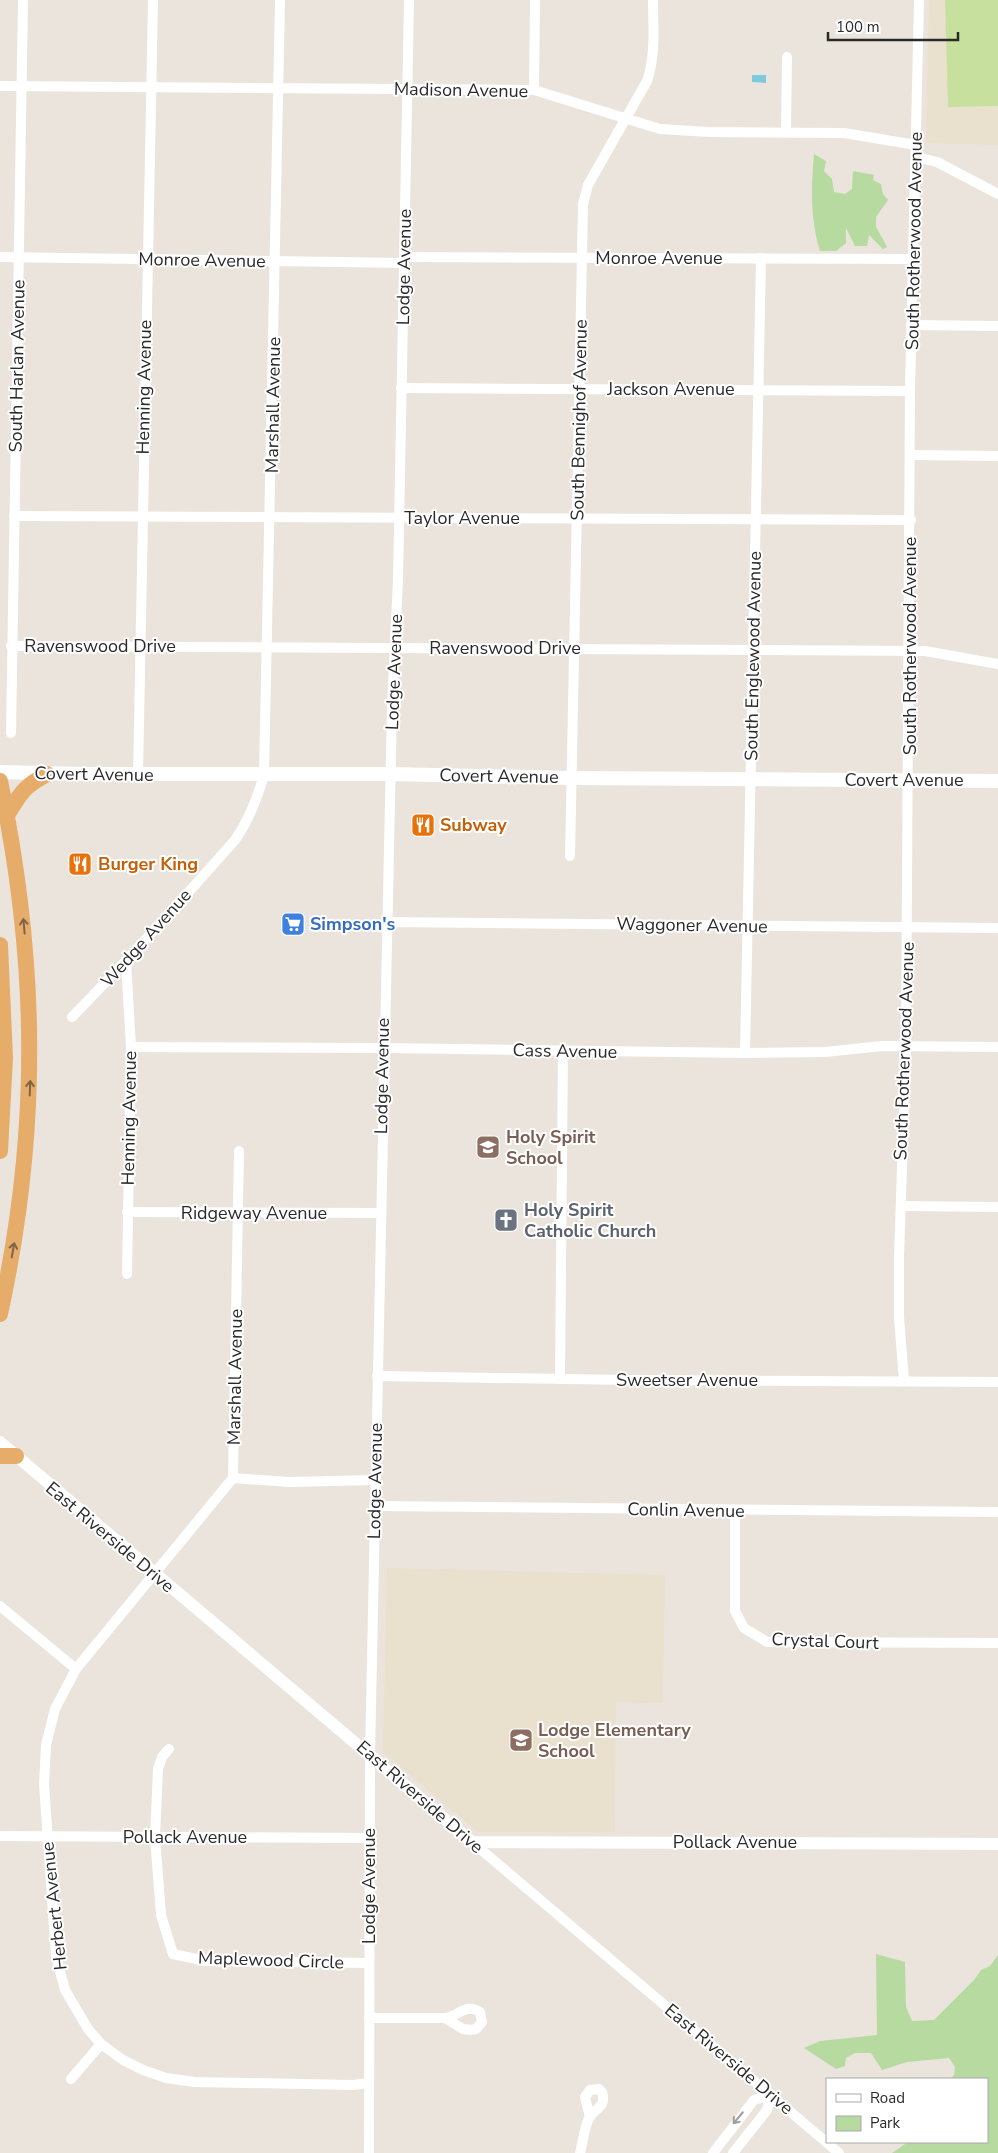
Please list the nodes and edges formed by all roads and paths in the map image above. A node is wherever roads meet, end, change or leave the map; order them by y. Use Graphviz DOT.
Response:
graph roads {
  1 [pos="23,0"];
  2 [pos="152,0"];
  3 [pos="280,0"];
  4 [pos="410,0"];
  5 [pos="535,0"];
  6 [pos="653,0"];
  7 [pos="919,0"];
  8 [pos="787,57"];
  9 [pos="0,86"];
  10 [pos="22,86"];
  11 [pos="150,87"];
  12 [pos="279,88"];
  13 [pos="408,90"];
  14 [pos="534,90"];
  15 [pos="625,120"];
  16 [pos="786,132"];
  17 [pos="916,146"];
  18 [pos="916,157"];
  19 [pos="998,194"];
  20 [pos="0,257"];
  21 [pos="19,258"];
  22 [pos="582,258"];
  23 [pos="761,258"];
  24 [pos="147,259"];
  25 [pos="404,260"];
  26 [pos="914,260"];
  27 [pos="276,261"];
  28 [pos="911,325"];
  29 [pos="998,326"];
  30 [pos="402,388"];
  31 [pos="580,388"];
  32 [pos="758,389"];
  33 [pos="910,391"];
  34 [pos="912,455"];
  35 [pos="998,456"];
  36 [pos="14,516"];
  37 [pos="577,517"];
  38 [pos="141,518"];
  39 [pos="270,518"];
  40 [pos="399,518"];
  41 [pos="755,519"];
  42 [pos="911,520"];
  43 [pos="12,646"];
  44 [pos="139,647"];
  45 [pos="267,647"];
  46 [pos="393,647"];
  47 [pos="575,648"];
  48 [pos="753,650"];
  49 [pos="910,651"];
  50 [pos="998,664"];
  51 [pos="12,733"];
  52 [pos="0,772"];
  53 [pos="47,774"];
  54 [pos="390,774"];
  55 [pos="138,775"];
  56 [pos="264,775"];
  57 [pos="571,778"];
  58 [pos="750,779"];
  59 [pos="910,780"];
  60 [pos="0,781"];
  61 [pos="998,781"];
  62 [pos="253,808"];
  63 [pos="7,815"];
  64 [pos="570,856"];
  65 [pos="386,922"];
  66 [pos="747,926"];
  67 [pos="908,927"];
  68 [pos="998,928"];
  69 [pos="0,945"];
  70 [pos="126,962"];
  71 [pos="72,1017"];
  72 [pos="906,1046"];
  73 [pos="131,1047"];
  74 [pos="998,1047"];
  75 [pos="383,1048"];
  76 [pos="563,1051"];
  77 [pos="744,1053"];
  78 [pos="0,1151"];
  79 [pos="238,1151"];
  80 [pos="901,1206"];
  81 [pos="998,1207"];
  82 [pos="127,1212"];
  83 [pos="238,1213"];
  84 [pos="380,1213"];
  85 [pos="126,1274"];
  86 [pos="0,1314"];
  87 [pos="377,1376"];
  88 [pos="560,1379"];
  89 [pos="904,1381"];
  90 [pos="998,1382"];
  91 [pos="0,1442"];
  92 [pos="8,1456"];
  93 [pos="233,1478"];
  94 [pos="374,1480"];
  95 [pos="374,1506"];
  96 [pos="735,1511"];
  97 [pos="998,1512"];
  98 [pos="154,1574"];
  99 [pos="0,1606"];
  100 [pos="998,1643"];
  101 [pos="76,1669"];
  102 [pos="169,1749"];
  103 [pos="370,1754"];
  104 [pos="1,1836"];
  105 [pos="47,1837"];
  106 [pos="155,1837"];
  107 [pos="369,1838"];
  108 [pos="472,1842"];
  109 [pos="998,1844"];
  110 [pos="369,1963"];
  111 [pos="369,2018"];
  112 [pos="445,2018"];
  113 [pos="101,2044"];
  114 [pos="71,2079"];
  115 [pos="368,2083"];
  116 [pos="771,2095"];
  117 [pos="590,2117"];
  118 [pos="826,2142"];
  119 [pos="827,2143"];
  120 [pos="368,2153"];
  121 [pos="580,2153"];
  122 [pos="713,2153"];
  123 [pos="733,2153"];
  124 [pos="839,2153"];
  1 -- 10 [label="street, South Harlan Avenue"];
  2 -- 11 [label="street, Henning Avenue"];
  3 -- 12 [label="street, Marshall Avenue"];
  4 -- 13 [label="street, Lodge Avenue"];
  5 -- 14 [label="street"];
  6 -- 15 [label="street, South Bennighof Avenue"];
  7 -- 17 [label="street, South Rotherwood Avenue"];
  8 -- 16 [label="street"];
  9 -- 10 [label="street, Madison Avenue"];
  10 -- 11 [label="street, Madison Avenue"];
  10 -- 21 [label="street, South Harlan Avenue"];
  11 -- 12 [label="street, Madison Avenue"];
  11 -- 24 [label="street, Henning Avenue"];
  12 -- 13 [label="street, Madison Avenue"];
  12 -- 27 [label="street, Marshall Avenue"];
  13 -- 14 [label="street, Madison Avenue"];
  13 -- 25 [label="street, Lodge Avenue"];
  14 -- 15 [label="street, Madison Avenue"];
  15 -- 16 [label="street, Madison Avenue"];
  15 -- 22 [label="street, South Bennighof Avenue"];
  16 -- 17 [label="street, Madison Avenue"];
  17 -- 18 [label="street, South Rotherwood Avenue"];
  18 -- 19 [label="street"];
  18 -- 26 [label="street, South Rotherwood Avenue"];
  20 -- 21 [label="street, Monroe Avenue"];
  21 -- 24 [label="street, Monroe Avenue"];
  21 -- 36 [label="street, South Harlan Avenue"];
  22 -- 23 [label="street, Monroe Avenue"];
  22 -- 25 [label="street, Monroe Avenue"];
  22 -- 31 [label="street, South Bennighof Avenue"];
  23 -- 26 [label="street, Monroe Avenue"];
  23 -- 32 [label="street, South Englewood Avenue"];
  24 -- 27 [label="street, Monroe Avenue"];
  24 -- 38 [label="street, Henning Avenue"];
  25 -- 27 [label="street, Monroe Avenue"];
  25 -- 30 [label="street, Lodge Avenue"];
  26 -- 28 [label="street, South Rotherwood Avenue"];
  27 -- 39 [label="street, Marshall Avenue"];
  28 -- 29 [label="street"];
  28 -- 33 [label="street, South Rotherwood Avenue"];
  30 -- 31 [label="street, Jackson Avenue"];
  30 -- 40 [label="street, Lodge Avenue"];
  31 -- 32 [label="street, Jackson Avenue"];
  31 -- 37 [label="street, South Bennighof Avenue"];
  32 -- 33 [label="street, Jackson Avenue"];
  32 -- 41 [label="street, South Englewood Avenue"];
  33 -- 34 [label="street, South Rotherwood Avenue"];
  34 -- 35 [label="street"];
  34 -- 42 [label="street, South Rotherwood Avenue"];
  36 -- 38 [label="street, Taylor Avenue"];
  36 -- 43 [label="street, South Harlan Avenue"];
  37 -- 40 [label="street, Taylor Avenue"];
  37 -- 41 [label="street, Taylor Avenue"];
  37 -- 47 [label="street, South Bennighof Avenue"];
  38 -- 39 [label="street, Taylor Avenue"];
  38 -- 44 [label="street, Henning Avenue"];
  39 -- 40 [label="street, Taylor Avenue"];
  39 -- 45 [label="street, Marshall Avenue"];
  40 -- 46 [label="street, Lodge Avenue"];
  41 -- 42 [label="street, Taylor Avenue"];
  41 -- 48 [label="street, South Englewood Avenue"];
  42 -- 49 [label="street, South Rotherwood Avenue"];
  43 -- 44 [label="street, Ravenswood Drive"];
  43 -- 51 [label="street, South Harlan Avenue"];
  44 -- 45 [label="street, Ravenswood Drive"];
  44 -- 55 [label="street, Henning Avenue"];
  45 -- 46 [label="street, Ravenswood Drive"];
  45 -- 56 [label="street, Marshall Avenue"];
  46 -- 47 [label="street, Ravenswood Drive"];
  46 -- 54 [label="street, Lodge Avenue"];
  47 -- 48 [label="street, Ravenswood Drive"];
  47 -- 57 [label="street, South Bennighof Avenue"];
  48 -- 49 [label="street, Ravenswood Drive"];
  48 -- 58 [label="street, South Englewood Avenue"];
  49 -- 50 [label="street, Ravenswood Drive"];
  49 -- 59 [label="street, South Rotherwood Avenue"];
  52 -- 53 [label="main road, Covert Avenue"];
  53 -- 55 [label="main road, Covert Avenue"];
  53 -- 63 [label="highway"];
  54 -- 56 [label="main road, Covert Avenue"];
  54 -- 57 [label="main road, Covert Avenue"];
  54 -- 65 [label="street, Lodge Avenue"];
  55 -- 56 [label="main road, Covert Avenue"];
  56 -- 62 [label="street, Marshall Avenue"];
  57 -- 58 [label="main road, Covert Avenue"];
  57 -- 64 [label="street, South Bennighof Avenue"];
  58 -- 59 [label="main road, Covert Avenue"];
  58 -- 66 [label="street, South Englewood Avenue"];
  59 -- 61 [label="main road, Covert Avenue"];
  59 -- 67 [label="street, South Rotherwood Avenue"];
  60 -- 63 [label="highway"];
  62 -- 70 [label="street, Wedge Avenue"];
  86 -- 63 [label="highway, one-way"];
  65 -- 66 [label="street, Waggoner Avenue"];
  65 -- 75 [label="street, Lodge Avenue"];
  66 -- 67 [label="street, Waggoner Avenue"];
  66 -- 77 [label="street, South Englewood Avenue"];
  67 -- 68 [label="street, Waggoner Avenue"];
  67 -- 72 [label="street, South Rotherwood Avenue"];
  69 -- 78 [label="highway"];
  70 -- 71 [label="street, Wedge Avenue"];
  70 -- 73 [label="street, Henning Avenue"];
  72 -- 74 [label="street, Cass Avenue"];
  72 -- 77 [label="street, Cass Avenue"];
  72 -- 80 [label="street, South Rotherwood Avenue"];
  73 -- 75 [label="street, Cass Avenue"];
  73 -- 82 [label="street, Henning Avenue"];
  75 -- 76 [label="street, Cass Avenue"];
  75 -- 84 [label="street, Lodge Avenue"];
  76 -- 77 [label="street, Cass Avenue"];
  76 -- 88 [label="street"];
  79 -- 83 [label="street, Marshall Avenue"];
  80 -- 81 [label="street"];
  80 -- 89 [label="street, South Rotherwood Avenue"];
  82 -- 83 [label="street, Ridgeway Avenue"];
  82 -- 85 [label="street, Henning Avenue"];
  83 -- 84 [label="street, Ridgeway Avenue"];
  83 -- 93 [label="street, Marshall Avenue"];
  84 -- 87 [label="street, Lodge Avenue"];
  87 -- 88 [label="street, Sweetser Avenue"];
  87 -- 94 [label="street, Lodge Avenue"];
  88 -- 89 [label="street, Sweetser Avenue"];
  89 -- 90 [label="street, Sweetser Avenue"];
  91 -- 92 [label="street, East Riverside Drive"];
  92 -- 98 [label="street, East Riverside Drive"];
  93 -- 94 [label="street"];
  93 -- 98 [label="street"];
  94 -- 95 [label="street, Lodge Avenue"];
  95 -- 96 [label="street, Conlin Avenue"];
  95 -- 103 [label="street, Lodge Avenue"];
  96 -- 97 [label="street, Conlin Avenue"];
  96 -- 100 [label="street, Crystal Court"];
  98 -- 101 [label="street, Herbert Avenue"];
  98 -- 103 [label="street, East Riverside Drive"];
  99 -- 101 [label="street"];
  101 -- 105 [label="street, Herbert Avenue"];
  102 -- 106 [label="street, Maplewood Circle"];
  103 -- 107 [label="street, Lodge Avenue"];
  103 -- 108 [label="street, East Riverside Drive"];
  104 -- 105 [label="street, Pollack Avenue"];
  105 -- 106 [label="street, Pollack Avenue"];
  105 -- 113 [label="street, Herbert Avenue"];
  106 -- 107 [label="street, Pollack Avenue"];
  106 -- 110 [label="street, Maplewood Circle"];
  107 -- 110 [label="street, Lodge Avenue"];
  108 -- 109 [label="street, Pollack Avenue"];
  108 -- 116 [label="street, East Riverside Drive"];
  110 -- 111 [label="street, Lodge Avenue"];
  111 -- 112 [label="street"];
  111 -- 115 [label="street, Lodge Avenue"];
  113 -- 114 [label="street"];
  113 -- 115 [label="street, Herbert Avenue"];
  115 -- 120 [label="street, Lodge Avenue"];
  116 -- 118 [label="street, East Riverside Drive"];
  116 -- 122 [label="street, one-way"];
  116 -- 123 [label="street"];
  117 -- 121 [label="street"];
  119 -- 124 [label="street, East Riverside Drive"];
}
